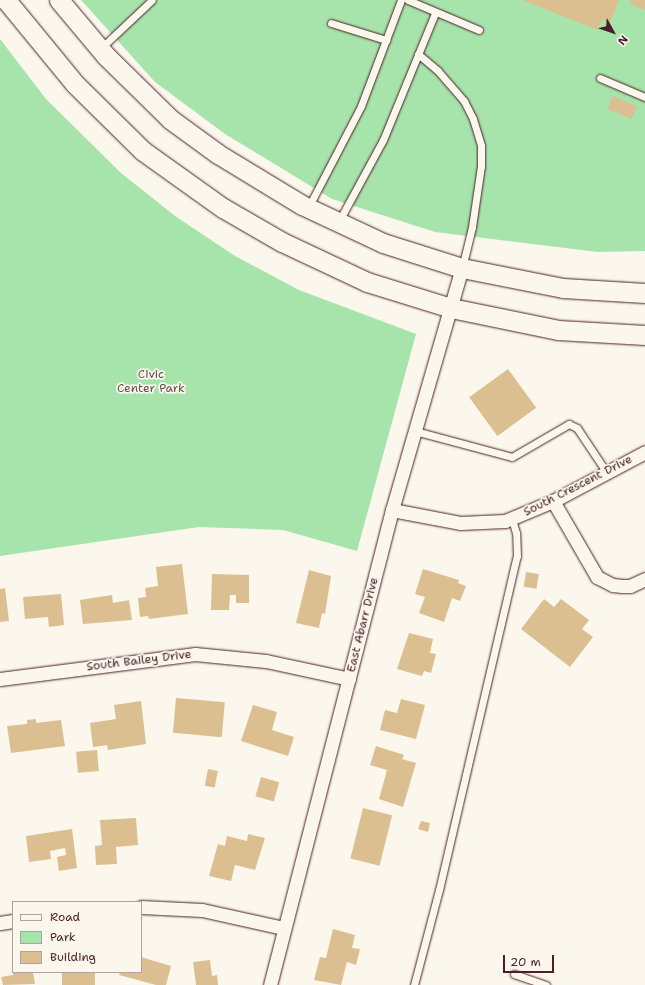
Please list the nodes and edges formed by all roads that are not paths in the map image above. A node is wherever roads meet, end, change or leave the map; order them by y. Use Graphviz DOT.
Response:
graph roads {
  1 [pos="6,0"];
  2 [pos="59,0"];
  3 [pos="152,0"];
  4 [pos="401,0"];
  5 [pos="408,0"];
  6 [pos="435,12"];
  7 [pos="331,23"];
  8 [pos="479,30"];
  9 [pos="386,40"];
  10 [pos="100,49"];
  11 [pos="418,54"];
  12 [pos="600,78"];
  13 [pos="645,96"];
  14 [pos="308,208"];
  15 [pos="338,223"];
  16 [pos="462,268"];
  17 [pos="645,293"];
  18 [pos="451,308"];
  19 [pos="645,335"];
  20 [pos="415,431"];
  21 [pos="645,452"];
  22 [pos="607,473"];
  23 [pos="553,501"];
  24 [pos="392,510"];
  25 [pos="512,519"];
  26 [pos="645,579"];
  27 [pos="0,679"];
  28 [pos="349,679"];
  29 [pos="142,907"];
  30 [pos="12,921"];
  31 [pos="0,923"];
  32 [pos="284,928"];
  33 [pos="514,974"];
  34 [pos="270,985"];
  35 [pos="414,985"];
  36 [pos="546,985"];
  1 -- 18 [label="main road"];
  2 -- 10 [label="main road"];
  3 -- 10 [label="lane"];
  4 -- 9 [label="lane"];
  5 -- 6 [label="lane"];
  6 -- 8 [label="lane"];
  6 -- 11 [label="lane"];
  7 -- 9 [label="lane"];
  9 -- 14 [label="lane"];
  10 -- 14 [label="main road"];
  11 -- 15 [label="lane"];
  11 -- 16 [label="lane"];
  12 -- 13 [label="lane"];
  14 -- 15 [label="main road"];
  15 -- 16 [label="main road"];
  16 -- 17 [label="main road"];
  16 -- 18 [label="street, East Abarr Drive"];
  18 -- 19 [label="main road"];
  18 -- 20 [label="street, East Abarr Drive"];
  20 -- 22 [label="lane"];
  20 -- 24 [label="street, East Abarr Drive"];
  21 -- 22 [label="street, South Crescent Drive"];
  22 -- 23 [label="street, South Crescent Drive"];
  23 -- 25 [label="street, South Crescent Drive"];
  23 -- 26 [label="street"];
  24 -- 25 [label="street, South Crescent Drive"];
  24 -- 28 [label="street, East Abarr Drive"];
  25 -- 35 [label="lane"];
  27 -- 28 [label="street, South Bailey Drive"];
  28 -- 32 [label="street, East Abarr Drive"];
  29 -- 32 [label="street"];
  30 -- 31 [label="street"];
  32 -- 34 [label="street, East Abarr Drive"];
  33 -- 36 [label="lane"];
}
